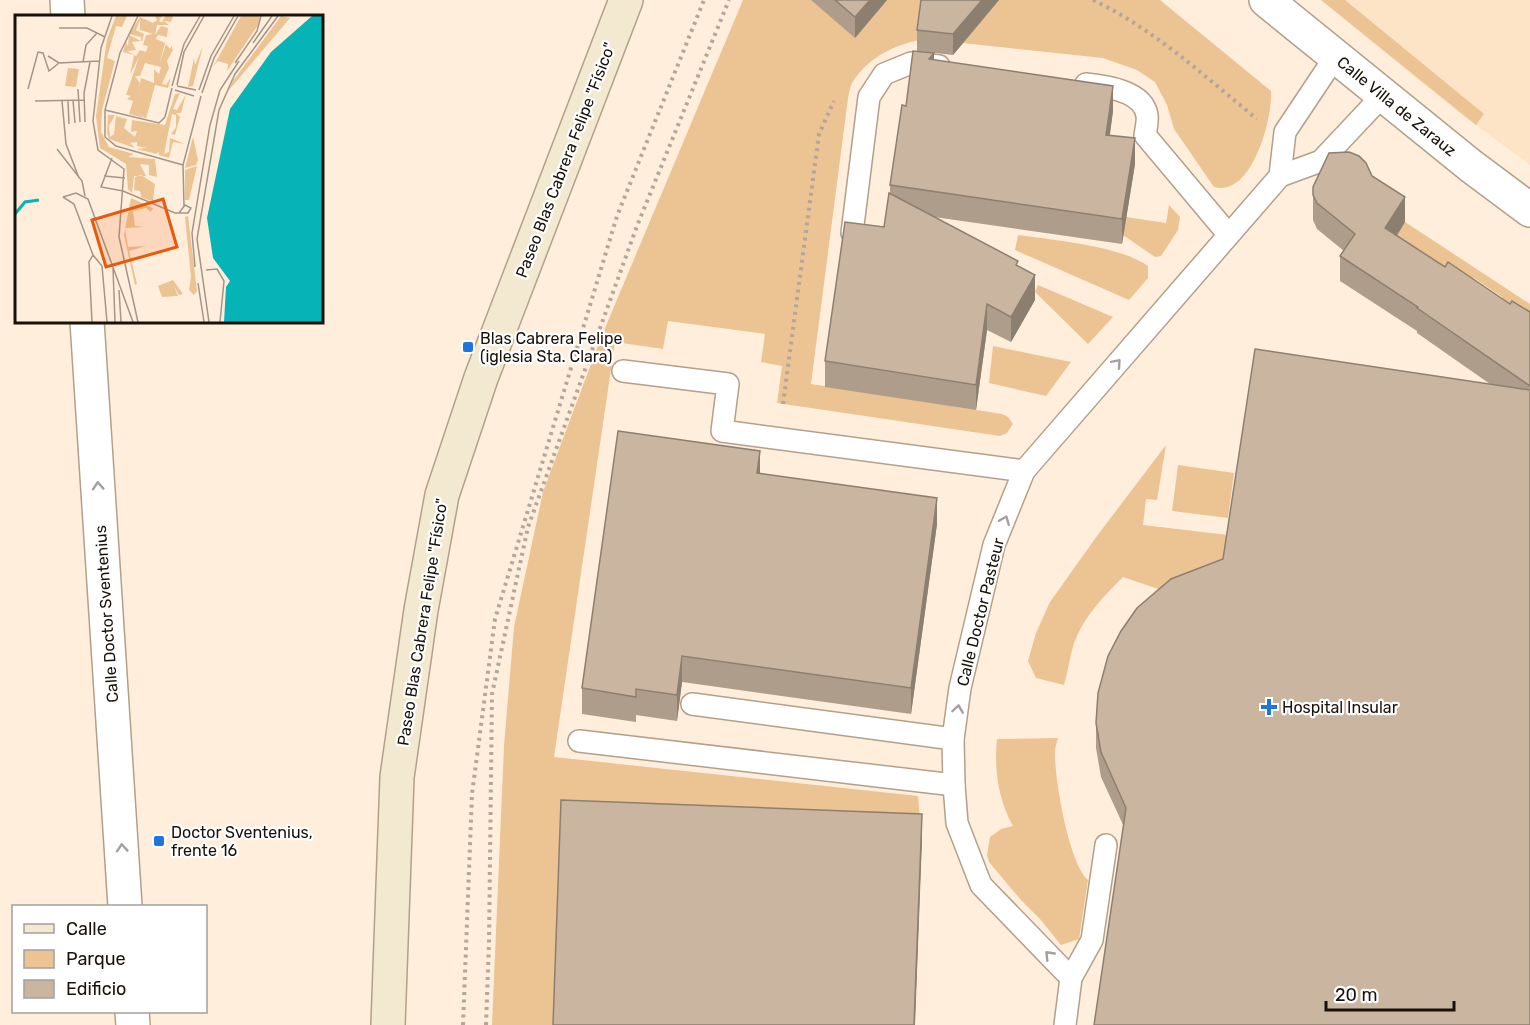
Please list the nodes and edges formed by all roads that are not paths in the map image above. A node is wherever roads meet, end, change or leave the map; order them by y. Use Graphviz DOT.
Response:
graph roads {
  1 [pos="67,0"];
  2 [pos="626,0"];
  3 [pos="1266,0"];
  4 [pos="68,15"];
  5 [pos="1335,57"];
  6 [pos="957,68"];
  7 [pos="1062,81"];
  8 [pos="1383,95"];
  9 [pos="1280,176"];
  10 [pos="1530,210"];
  11 [pos="852,233"];
  12 [pos="1228,234"];
  13 [pos="87,322"];
  14 [pos="623,370"];
  15 [pos="1024,471"];
  16 [pos="692,704"];
  17 [pos="953,740"];
  18 [pos="579,741"];
  19 [pos="954,785"];
  20 [pos="1106,844"];
  21 [pos="125,905"];
  22 [pos="1071,978"];
  23 [pos="388,1025"];
  24 [pos="1065,1025"];
  1 -- 4 [label="street"];
  2 -- 23 [label="street, Paseo Blas Cabrera Felipe \"Físico\""];
  3 -- 5 [label="street, Calle Villa de Zarauz"];
  5 -- 8 [label="street, Calle Villa de Zarauz"];
  5 -- 9 [label="lane"];
  6 -- 11 [label="lane"];
  7 -- 12 [label="lane"];
  8 -- 9 [label="lane"];
  8 -- 10 [label="street, Calle Villa de Zarauz"];
  9 -- 12 [label="lane, Calle Doctor Pasteur"];
  15 -- 12 [label="lane, Calle Doctor Pasteur, one-way"];
  21 -- 13 [label="street, Calle Doctor Sventenius, one-way"];
  14 -- 15 [label="lane"];
  17 -- 15 [label="lane, Calle Doctor Pasteur, one-way"];
  16 -- 17 [label="lane"];
  17 -- 19 [label="lane, Calle Doctor Pasteur"];
  18 -- 19 [label="lane"];
  22 -- 19 [label="lane, Calle Doctor Pasteur, one-way"];
  20 -- 22 [label="lane"];
  22 -- 24 [label="lane"];
}
